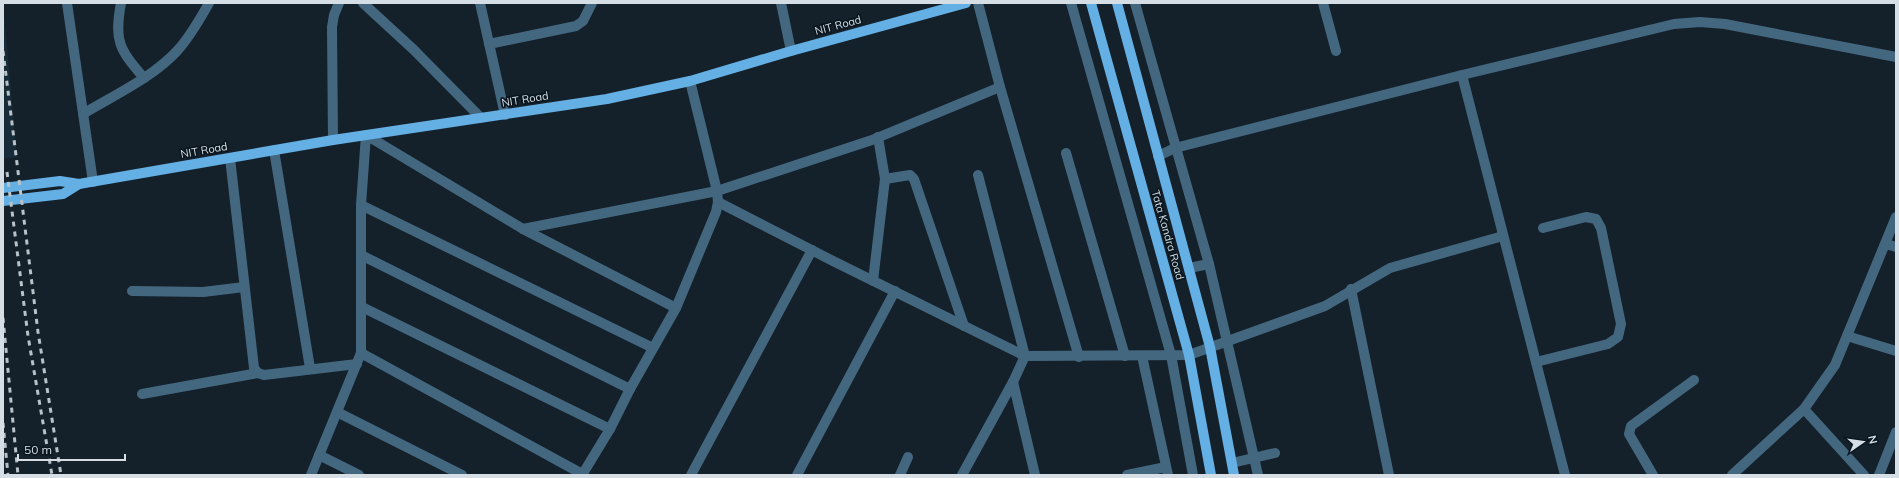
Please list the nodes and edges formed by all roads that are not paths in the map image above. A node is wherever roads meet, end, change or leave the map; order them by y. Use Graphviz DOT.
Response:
graph roads {
  1 [pos="67,3"];
  2 [pos="121,3"];
  3 [pos="209,3"];
  4 [pos="339,3"];
  5 [pos="364,3"];
  6 [pos="480,3"];
  7 [pos="592,3"];
  8 [pos="781,3"];
  9 [pos="966,3"];
  10 [pos="978,3"];
  11 [pos="1071,3"];
  12 [pos="1091,3"];
  13 [pos="1117,3"];
  14 [pos="1135,3"];
  15 [pos="1323,3"];
  16 [pos="489,44"];
  17 [pos="791,51"];
  18 [pos="1336,51"];
  19 [pos="1896,57"];
  20 [pos="1462,75"];
  21 [pos="144,78"];
  22 [pos="690,81"];
  23 [pos="1000,87"];
  24 [pos="83,114"];
  25 [pos="506,115"];
  26 [pos="481,118"];
  27 [pos="366,135"];
  28 [pos="878,137"];
  29 [pos="333,140"];
  30 [pos="1175,148"];
  31 [pos="274,150"];
  32 [pos="1066,152"];
  33 [pos="1158,156"];
  34 [pos="230,158"];
  35 [pos="978,175"];
  36 [pos="885,179"];
  37 [pos="92,182"];
  38 [pos="79,184"];
  39 [pos="3,188"];
  40 [pos="718,191"];
  41 [pos="3,201"];
  42 [pos="718,202"];
  43 [pos="361,205"];
  44 [pos="1896,217"];
  45 [pos="1543,228"];
  46 [pos="523,229"];
  47 [pos="1503,236"];
  48 [pos="1886,244"];
  49 [pos="1896,247"];
  50 [pos="812,250"];
  51 [pos="361,255"];
  52 [pos="1209,264"];
  53 [pos="1189,268"];
  54 [pos="873,281"];
  55 [pos="244,287"];
  56 [pos="1352,289"];
  57 [pos="132,291"];
  58 [pos="895,291"];
  59 [pos="362,307"];
  60 [pos="676,308"];
  61 [pos="964,326"];
  62 [pos="1847,336"];
  63 [pos="1227,342"];
  64 [pos="1210,347"];
  65 [pos="653,348"];
  66 [pos="1896,351"];
  67 [pos="361,353"];
  68 [pos="1172,355"];
  69 [pos="1189,355"];
  70 [pos="1025,356"];
  71 [pos="1125,356"];
  72 [pos="1142,356"];
  73 [pos="1079,357"];
  74 [pos="1536,362"];
  75 [pos="357,364"];
  76 [pos="310,368"];
  77 [pos="258,373"];
  78 [pos="1694,380"];
  79 [pos="1013,382"];
  80 [pos="630,389"];
  81 [pos="142,394"];
  82 [pos="1804,409"];
  83 [pos="337,412"];
  84 [pos="610,429"];
  85 [pos="1896,432"];
  86 [pos="1275,453"];
  87 [pos="319,455"];
  88 [pos="908,457"];
  89 [pos="1255,457"];
  90 [pos="1232,463"];
  91 [pos="1167,471"];
  92 [pos="1735,474"];
  93 [pos="310,475"];
  94 [pos="359,475"];
  95 [pos="462,475"];
  96 [pos="583,475"];
  97 [pos="691,475"];
  98 [pos="797,475"];
  99 [pos="900,475"];
  100 [pos="962,475"];
  101 [pos="1035,475"];
  102 [pos="1127,475"];
  103 [pos="1193,475"];
  104 [pos="1211,475"];
  105 [pos="1234,475"];
  106 [pos="1258,475"];
  107 [pos="1389,475"];
  108 [pos="1565,475"];
  109 [pos="1654,475"];
  110 [pos="1864,475"];
  111 [pos="1879,475"];
  1 -- 24 [label="street"];
  2 -- 21 [label="street"];
  3 -- 21 [label="street"];
  4 -- 29 [label="street"];
  5 -- 26 [label="street"];
  6 -- 16 [label="street"];
  7 -- 16 [label="street"];
  8 -- 17 [label="street"];
  9 -- 17 [label="main road, NIT Road"];
  10 -- 23 [label="street"];
  11 -- 68 [label="street"];
  12 -- 69 [label="main road, Tata Kandra Road"];
  13 -- 33 [label="main road, Tata Kandra Road"];
  14 -- 30 [label="street"];
  15 -- 18 [label="street"];
  16 -- 25 [label="street"];
  17 -- 22 [label="main road, NIT Road"];
  19 -- 20 [label="street"];
  20 -- 30 [label="street"];
  20 -- 47 [label="street"];
  21 -- 24 [label="street"];
  22 -- 25 [label="main road, NIT Road"];
  22 -- 40 [label="street"];
  23 -- 28 [label="street"];
  23 -- 73 [label="street"];
  24 -- 37 [label="street"];
  25 -- 26 [label="main road, NIT Road"];
  26 -- 27 [label="main road, NIT Road"];
  27 -- 29 [label="main road, NIT Road"];
  27 -- 43 [label="street"];
  27 -- 46 [label="street"];
  28 -- 36 [label="street"];
  28 -- 40 [label="street"];
  29 -- 31 [label="main road, NIT Road"];
  30 -- 33 [label="street"];
  30 -- 52 [label="street"];
  31 -- 34 [label="main road, NIT Road"];
  31 -- 76 [label="street"];
  32 -- 71 [label="street"];
  33 -- 53 [label="main road, Tata Kandra Road"];
  34 -- 37 [label="main road, NIT Road"];
  34 -- 55 [label="street"];
  35 -- 70 [label="street"];
  36 -- 54 [label="street"];
  36 -- 61 [label="street"];
  37 -- 38 [label="main road, NIT Road"];
  38 -- 39 [label="main road, NIT Road"];
  38 -- 41 [label="main road, NIT Road"];
  40 -- 42 [label="street"];
  40 -- 46 [label="street"];
  42 -- 50 [label="street"];
  42 -- 60 [label="street"];
  43 -- 51 [label="street"];
  43 -- 65 [label="street"];
  44 -- 48 [label="street"];
  45 -- 74 [label="street"];
  46 -- 60 [label="street"];
  47 -- 56 [label="street"];
  47 -- 74 [label="street"];
  48 -- 49 [label="street"];
  48 -- 62 [label="street"];
  50 -- 54 [label="street"];
  50 -- 97 [label="street"];
  51 -- 59 [label="street"];
  51 -- 80 [label="street"];
  52 -- 53 [label="street"];
  52 -- 63 [label="street"];
  53 -- 64 [label="main road, Tata Kandra Road"];
  54 -- 58 [label="street"];
  55 -- 57 [label="street"];
  55 -- 77 [label="street"];
  56 -- 63 [label="street"];
  56 -- 107 [label="street"];
  58 -- 61 [label="street"];
  58 -- 98 [label="street"];
  59 -- 67 [label="street"];
  59 -- 84 [label="street"];
  60 -- 65 [label="street"];
  61 -- 70 [label="street"];
  62 -- 66 [label="street"];
  62 -- 82 [label="street"];
  63 -- 64 [label="street"];
  63 -- 89 [label="street"];
  64 -- 69 [label="street"];
  64 -- 90 [label="main road, Tata Kandra Road"];
  65 -- 80 [label="street"];
  67 -- 75 [label="street"];
  67 -- 96 [label="street"];
  68 -- 69 [label="street"];
  68 -- 72 [label="street"];
  68 -- 103 [label="street"];
  69 -- 104 [label="main road, Tata Kandra Road"];
  70 -- 73 [label="street"];
  70 -- 79 [label="street"];
  71 -- 72 [label="street"];
  71 -- 73 [label="street"];
  72 -- 91 [label="street"];
  74 -- 108 [label="street"];
  75 -- 76 [label="street"];
  75 -- 83 [label="street"];
  76 -- 77 [label="street"];
  77 -- 81 [label="street"];
  78 -- 109 [label="street"];
  79 -- 100 [label="street"];
  79 -- 101 [label="street"];
  80 -- 84 [label="street"];
  82 -- 92 [label="street"];
  82 -- 110 [label="street"];
  83 -- 87 [label="street"];
  83 -- 95 [label="street"];
  84 -- 96 [label="street"];
  85 -- 111 [label="street"];
  86 -- 89 [label="street"];
  87 -- 93 [label="street"];
  87 -- 94 [label="street"];
  88 -- 99 [label="street"];
  89 -- 90 [label="street"];
  89 -- 106 [label="street"];
  90 -- 105 [label="main road, Tata Kandra Road"];
  91 -- 102 [label="street"];
}
